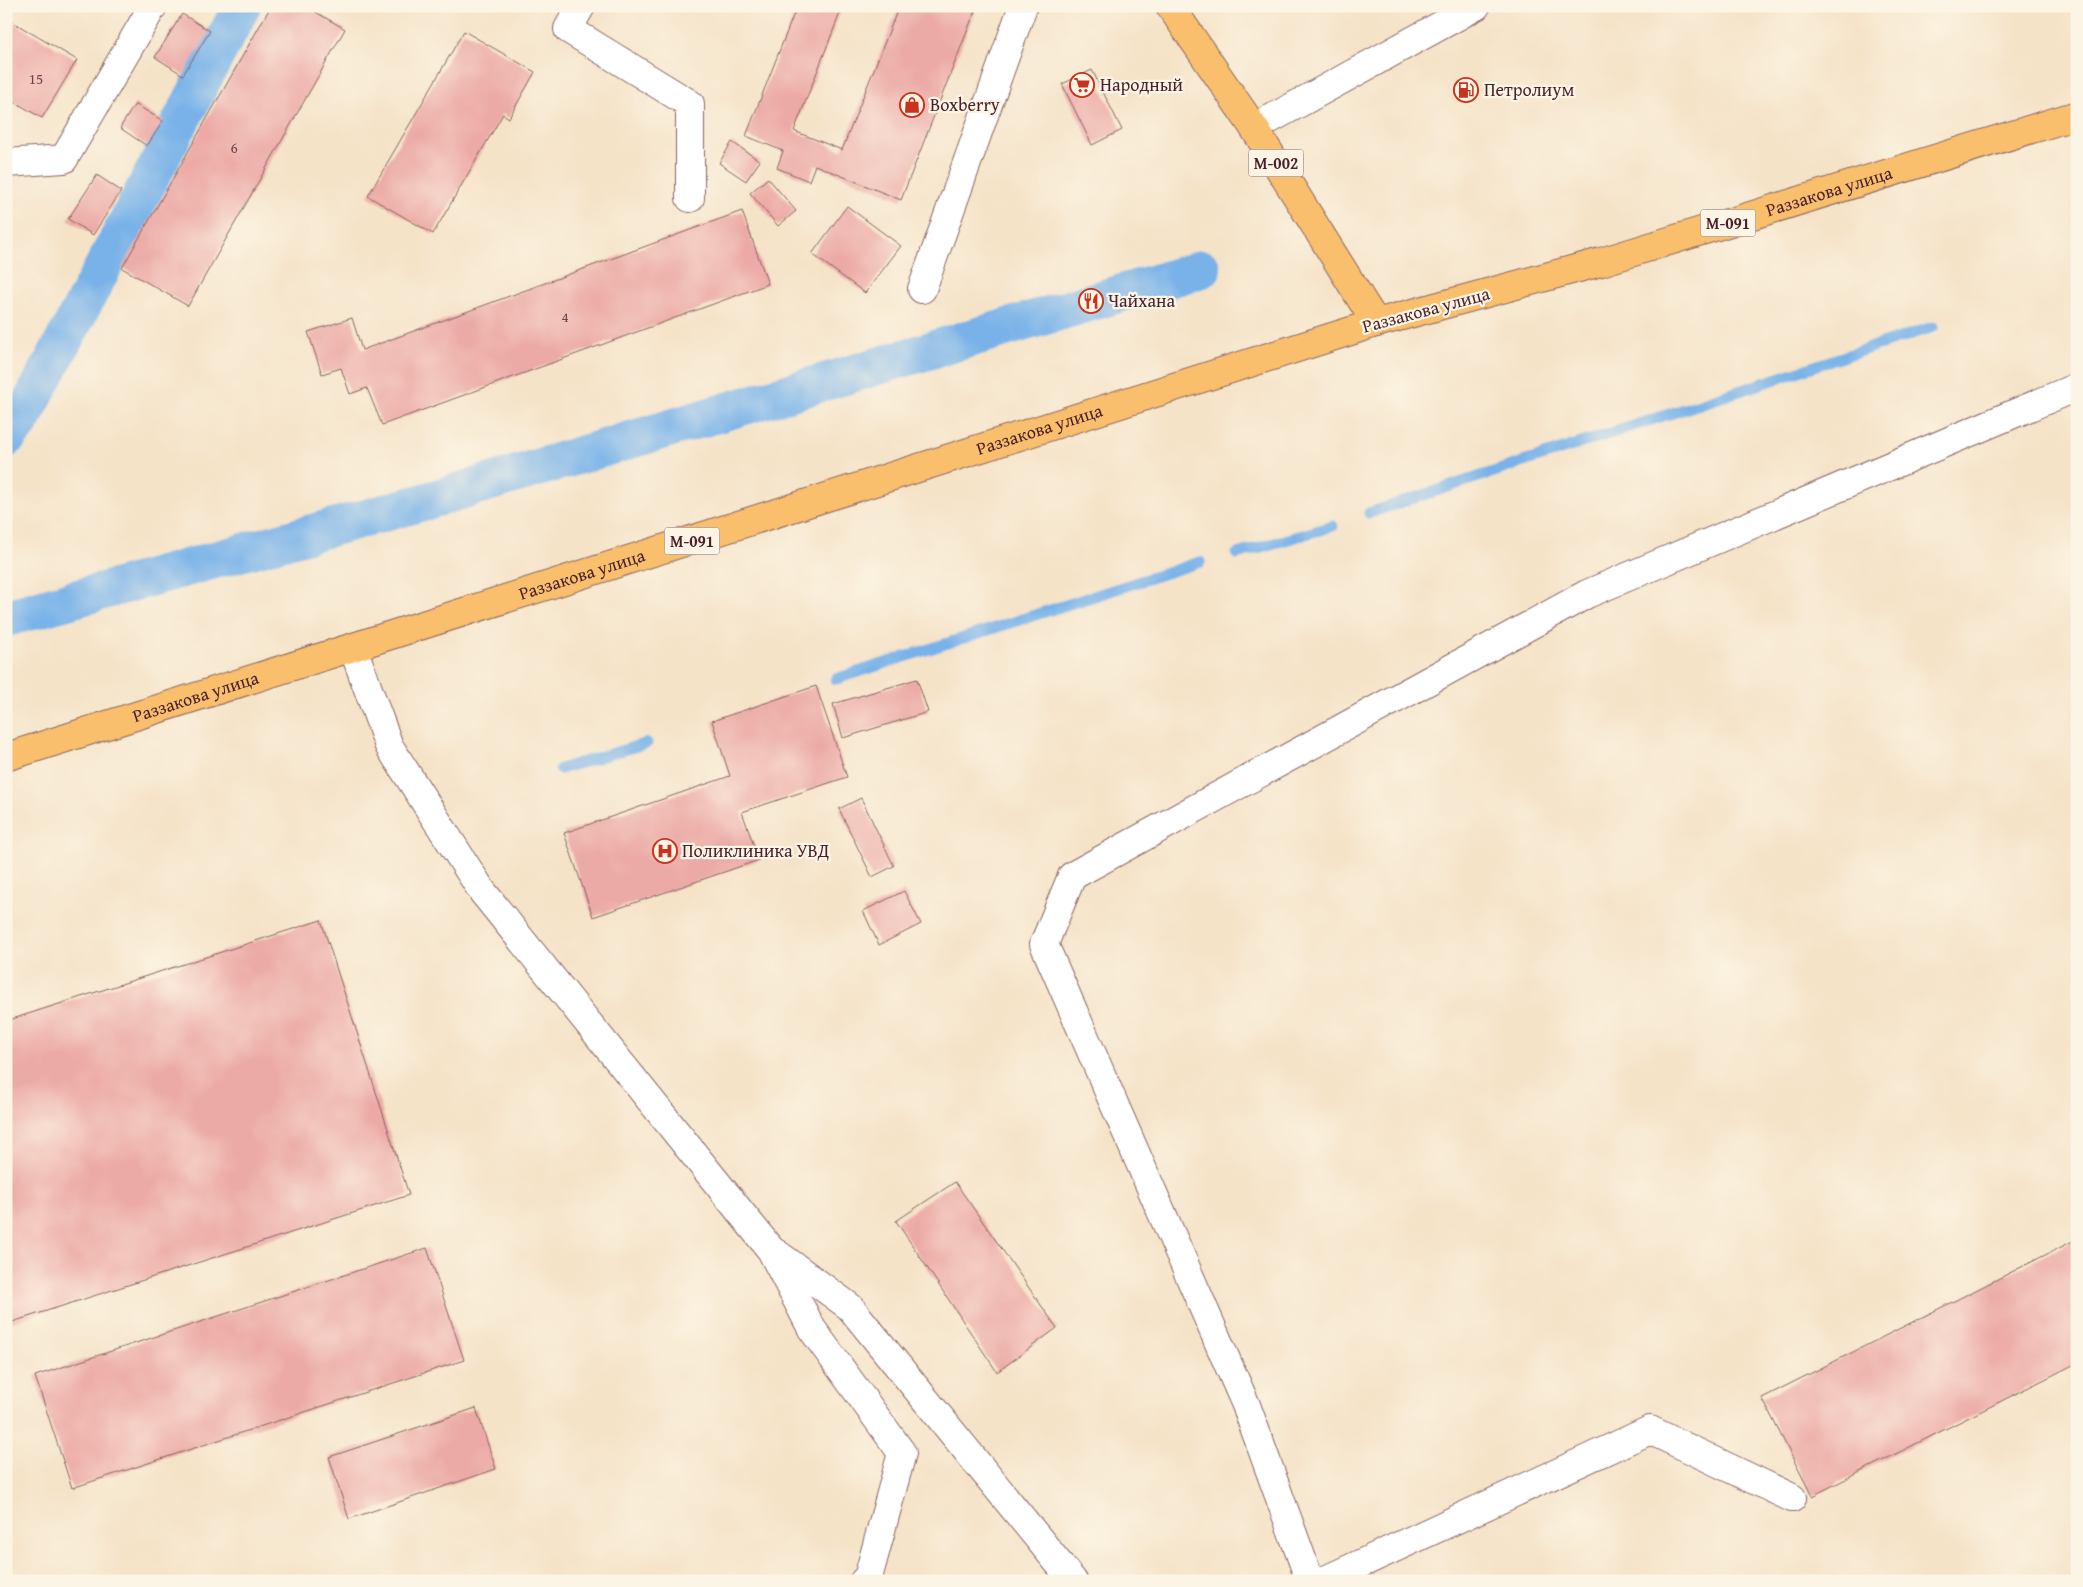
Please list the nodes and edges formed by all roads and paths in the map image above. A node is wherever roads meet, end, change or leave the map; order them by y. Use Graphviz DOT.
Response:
graph roads {
  1 [pos="154,6"];
  2 [pos="581,6"];
  3 [pos="1023,6"];
  4 [pos="1170,6"];
  5 [pos="1476,6"];
  6 [pos="2077,115"];
  7 [pos="1254,128"];
  8 [pos="6,163"];
  9 [pos="690,198"];
  10 [pos="922,289"];
  11 [pos="1376,323"];
  12 [pos="2077,387"];
  13 [pos="353,648"];
  14 [pos="6,757"];
  15 [pos="771,1250"];
  16 [pos="1792,1498"];
  17 [pos="864,1581"];
  18 [pos="1073,1581"];
  19 [pos="1310,1581"];
  20 [pos="1323,1581"];
  1 -- 8 [label="street"];
  2 -- 9 [label="street"];
  3 -- 10 [label="street"];
  4 -- 7 [label="main road, M-002"];
  5 -- 7 [label="street"];
  6 -- 11 [label="main road, Раззакова улица / М-091"];
  7 -- 11 [label="main road, M-002"];
  11 -- 13 [label="main road, Раззакова улица / М-091"];
  12 -- 19 [label="street"];
  13 -- 14 [label="main road, Раззакова улица / М-091"];
  13 -- 15 [label="street"];
  15 -- 17 [label="street"];
  15 -- 18 [label="street"];
  16 -- 20 [label="street"];
}
